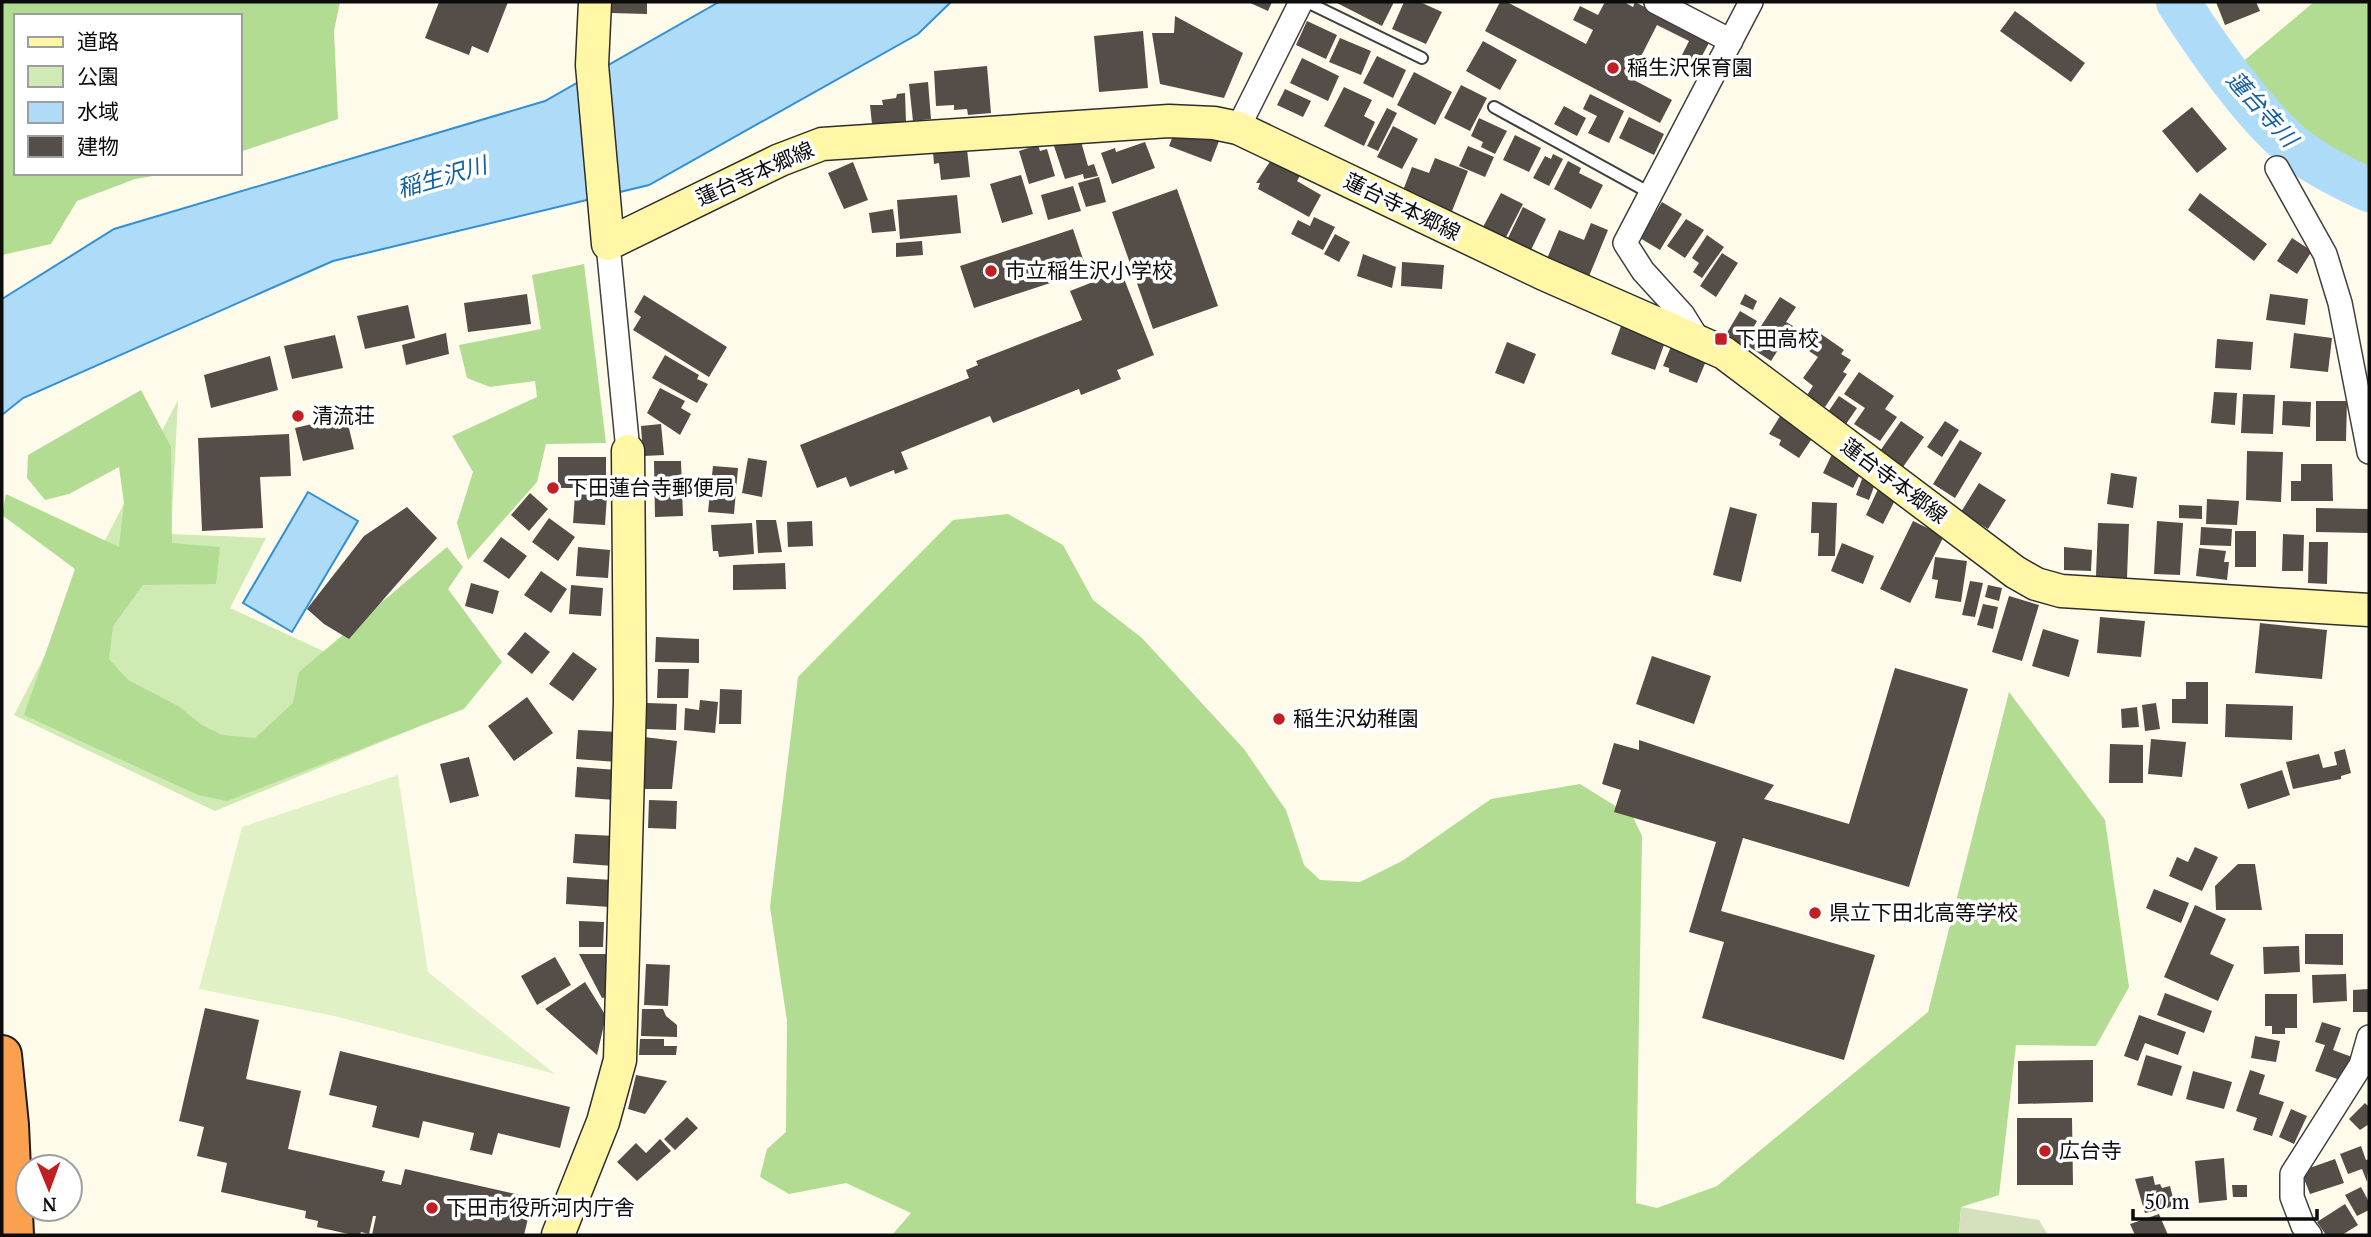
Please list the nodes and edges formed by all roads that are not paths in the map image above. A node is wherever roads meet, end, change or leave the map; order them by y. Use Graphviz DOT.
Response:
graph roads {
  1 [pos="596,2"];
  2 [pos="1304,2"];
  3 [pos="1656,2"];
  4 [pos="1751,2"];
  5 [pos="1731,41"];
  6 [pos="1422,58"];
  7 [pos="1494,107"];
  8 [pos="1238,128"];
  9 [pos="2277,168"];
  10 [pos="1650,193"];
  11 [pos="607,233"];
  12 [pos="1701,344"];
  13 [pos="628,451"];
  14 [pos="2369,452"];
  15 [pos="2369,610"];
  16 [pos="2369,1037"];
  17 [pos="2,1055"];
  18 [pos="14,1235"];
  19 [pos="558,1235"];
  20 [pos="2310,1235"];
  1 -- 11 [label="main road"];
  2 -- 6 [label="lane"];
  2 -- 8 [label="street"];
  3 -- 5 [label="street"];
  4 -- 5 [label="street"];
  5 -- 10 [label="street"];
  7 -- 10 [label="lane"];
  8 -- 11 [label="main road, 蓮台寺本郷線"];
  8 -- 12 [label="main road, 蓮台寺本郷線"];
  9 -- 14 [label="street"];
  10 -- 12 [label="street"];
  11 -- 13 [label="street"];
  12 -- 15 [label="main road, 蓮台寺本郷線"];
  13 -- 19 [label="main road"];
  16 -- 20 [label="street"];
  17 -- 18 [label="highway"];
}
